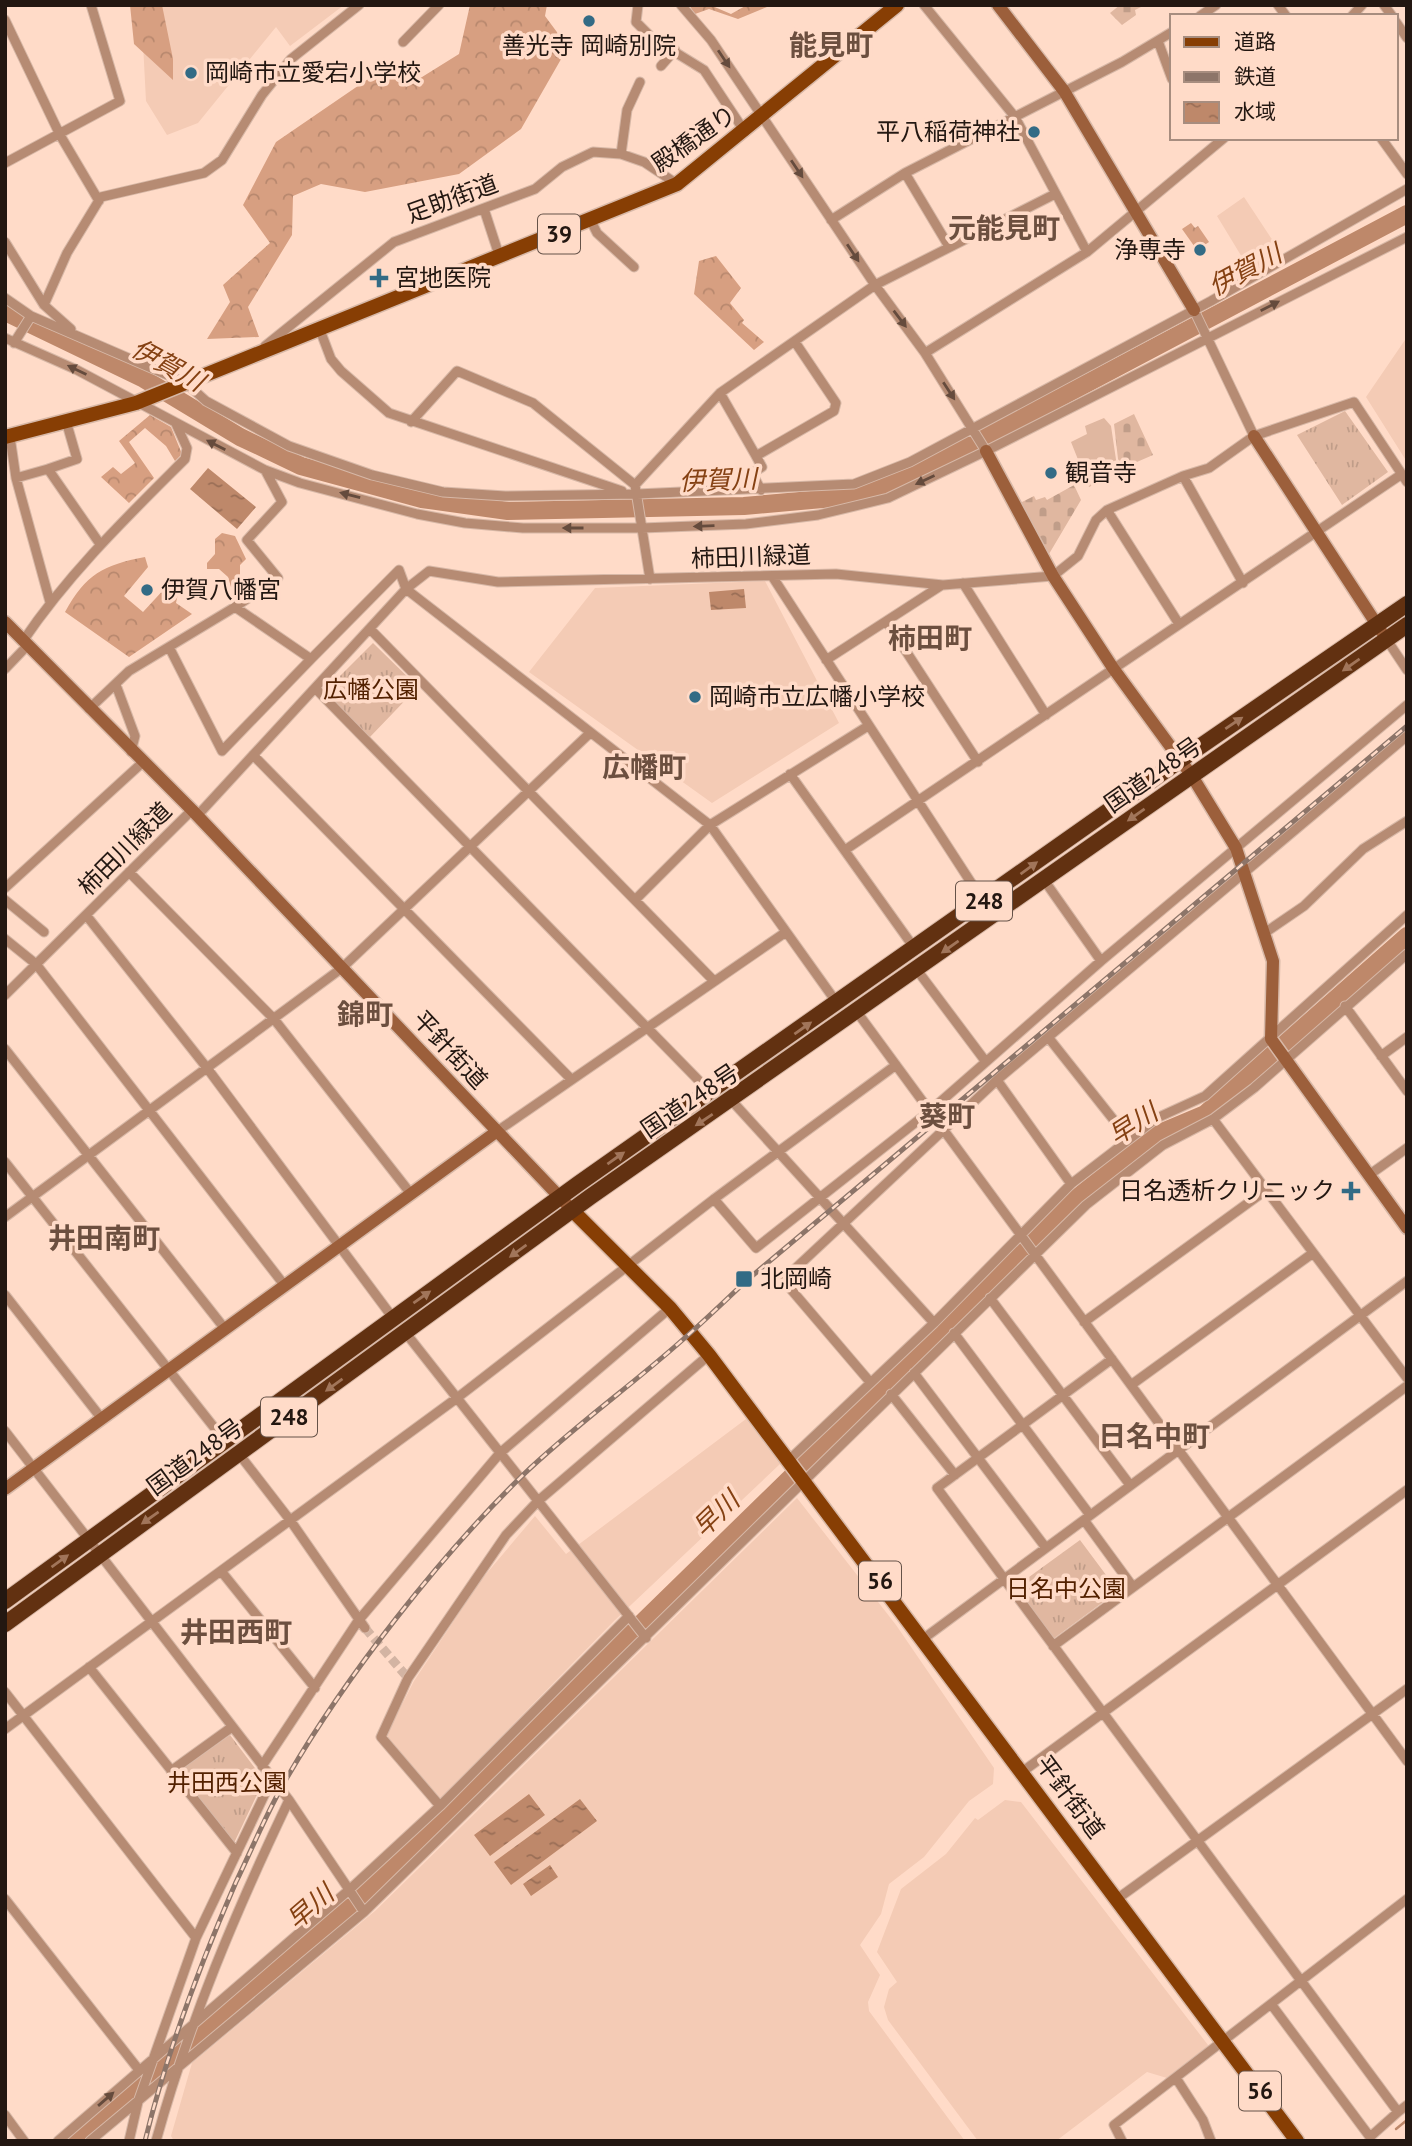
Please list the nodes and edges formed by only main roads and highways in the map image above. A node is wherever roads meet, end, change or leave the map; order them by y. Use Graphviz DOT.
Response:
graph roads {
  1 [pos="897,5"];
  2 [pos="881,10"];
  3 [pos="7,437"];
  4 [pos="1407,604"];
  5 [pos="1407,625"];
  6 [pos="573,1211"];
  7 [pos="5,1601"];
  8 [pos="5,1624"];
  9 [pos="1297,2141"];
  1 -- 2 [label="main road, 殿橋通り / 39"];
  2 -- 3 [label="main road, 殿橋通り / 39"];
  7 -- 4 [label="highway, 国道248号 / 248, one-way"];
  5 -- 6 [label="highway, 国道248号 / 248, one-way"];
  6 -- 8 [label="highway, 国道248号 / 248, one-way"];
  6 -- 9 [label="main road, 平針街道 / 56"];
}
